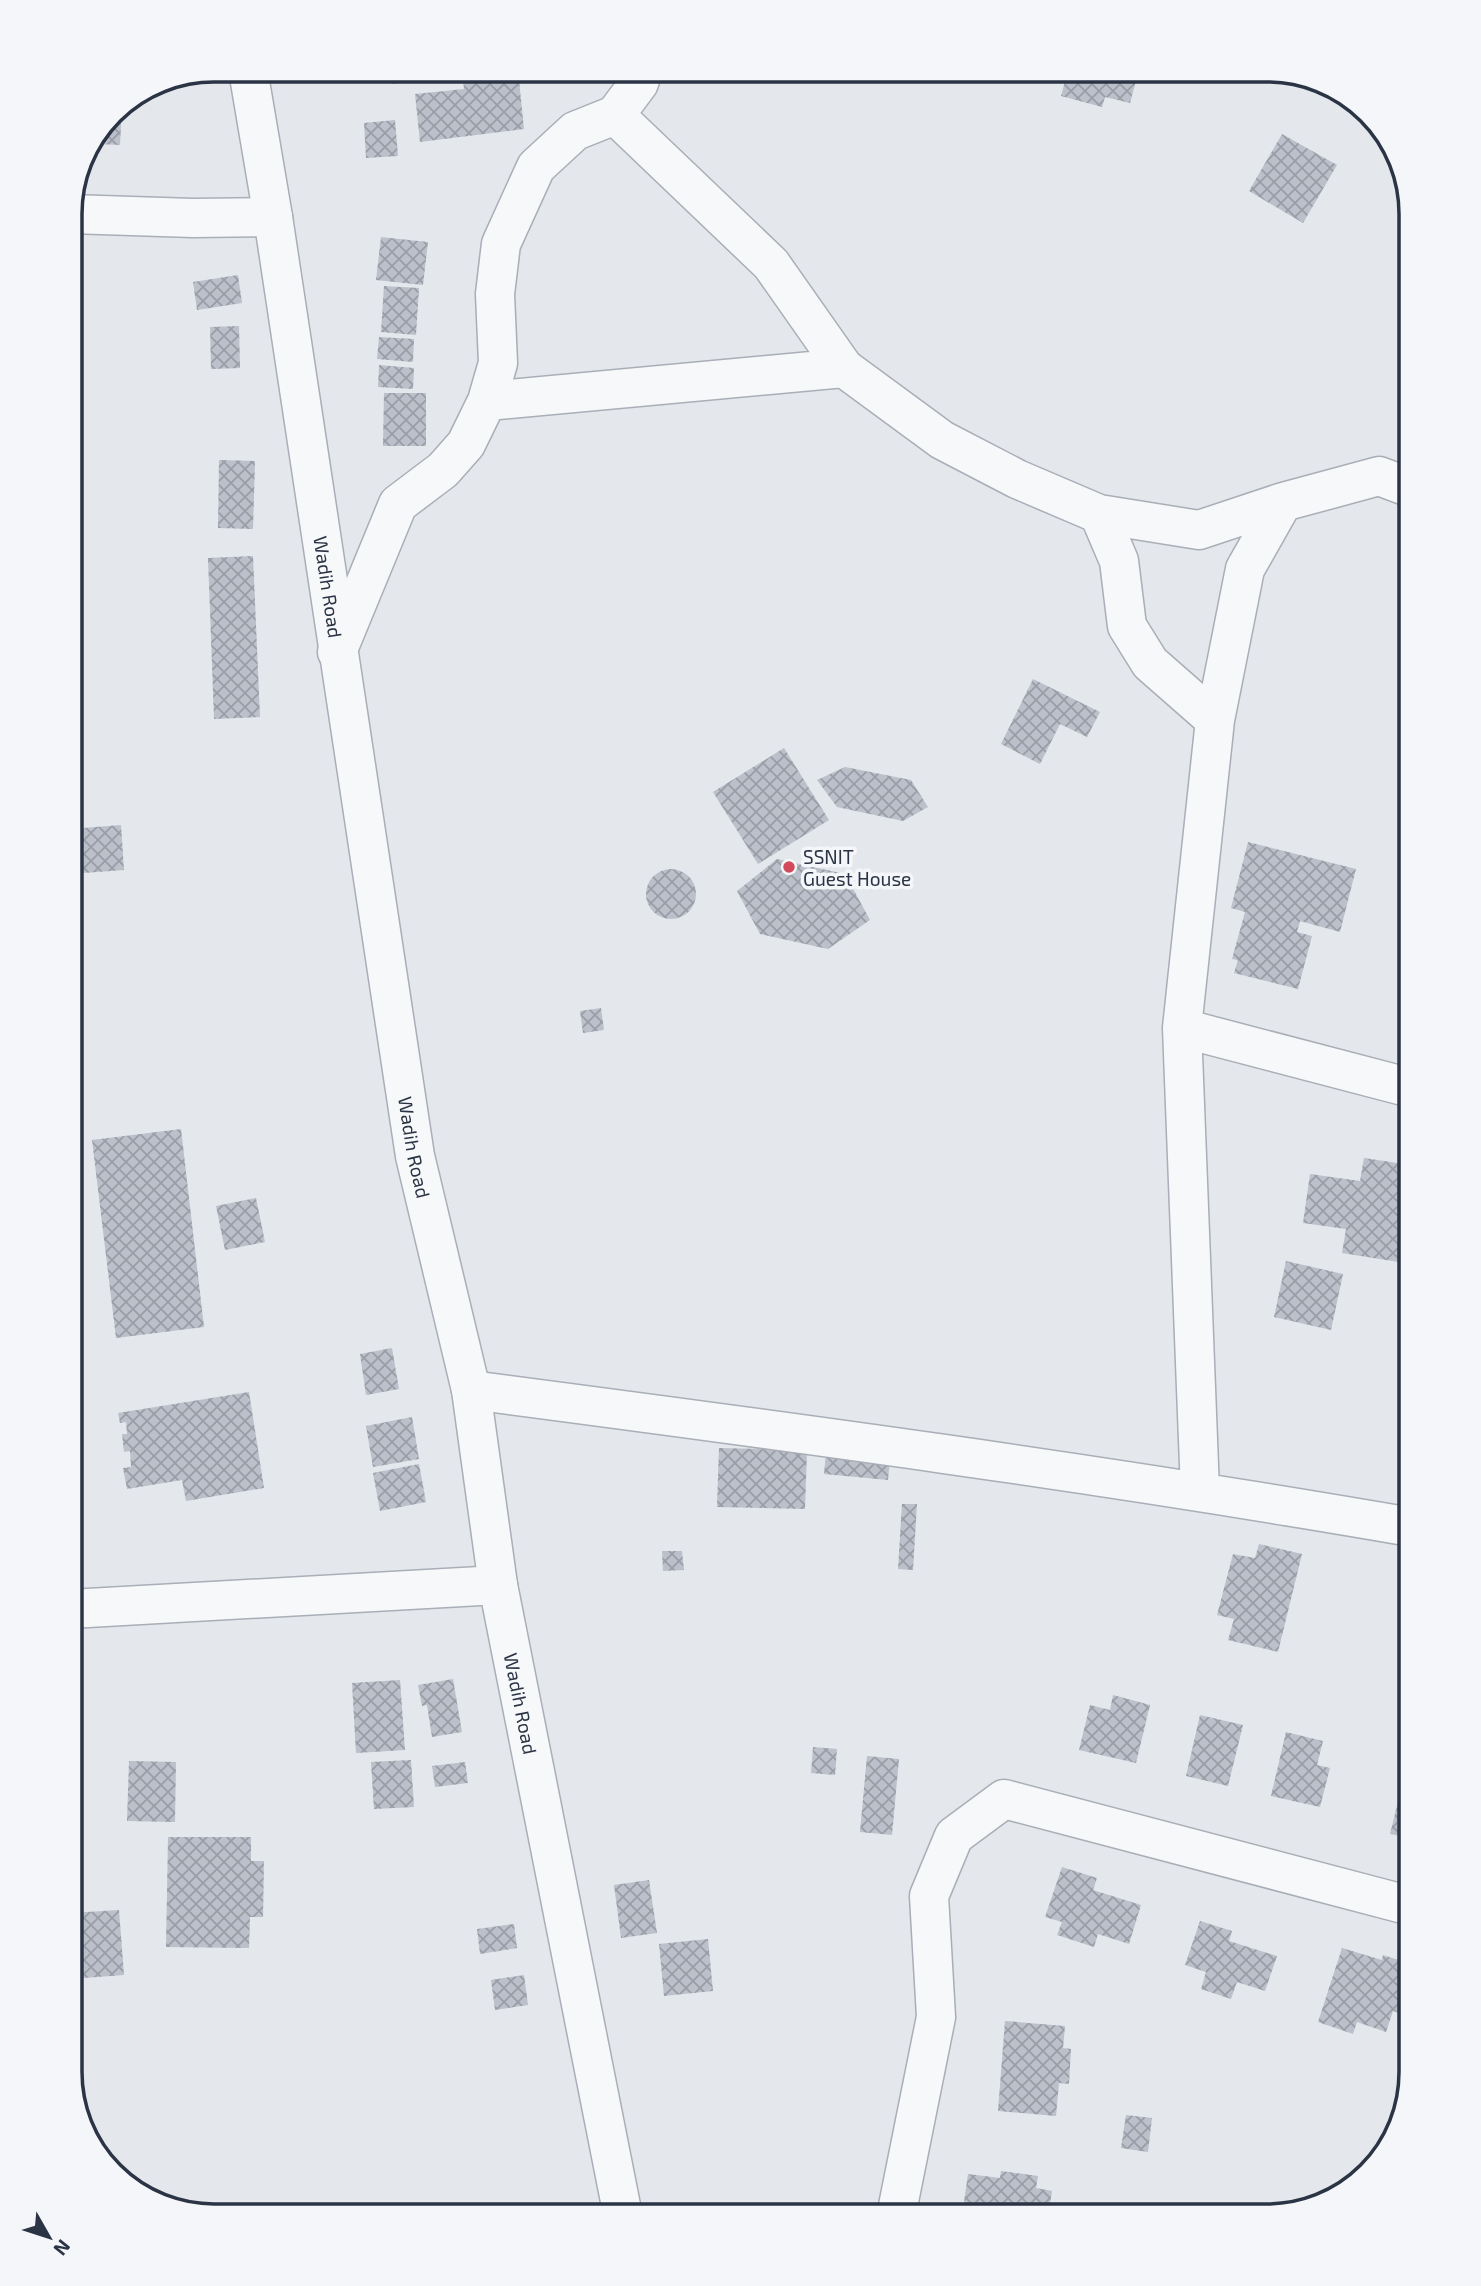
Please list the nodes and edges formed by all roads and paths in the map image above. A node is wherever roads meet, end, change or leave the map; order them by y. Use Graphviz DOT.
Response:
graph roads {
  1 [pos="250,83"];
  2 [pos="639,83"];
  3 [pos="615,115"];
  4 [pos="83,215"];
  5 [pos="273,217"];
  6 [pos="844,368"];
  7 [pos="487,401"];
  8 [pos="1399,484"];
  9 [pos="1283,502"];
  10 [pos="1099,514"];
  11 [pos="337,652"];
  12 [pos="1216,720"];
  13 [pos="1182,1028"];
  14 [pos="1399,1085"];
  15 [pos="471,1390"];
  16 [pos="1200,1491"];
  17 [pos="1399,1525"];
  18 [pos="498,1585"];
  19 [pos="82,1608"];
  20 [pos="1399,1903"];
  21 [pos="621,2203"];
  22 [pos="898,2204"];
  1 -- 5 [label="street, Wadih Road"];
  2 -- 3 [label="street"];
  3 -- 6 [label="street"];
  3 -- 7 [label="street"];
  4 -- 5 [label="street"];
  5 -- 11 [label="street, Wadih Road"];
  6 -- 7 [label="street"];
  6 -- 10 [label="street"];
  7 -- 11 [label="street"];
  8 -- 9 [label="street"];
  9 -- 10 [label="street"];
  9 -- 12 [label="street"];
  10 -- 12 [label="street"];
  11 -- 15 [label="street, Wadih Road"];
  12 -- 13 [label="street"];
  13 -- 14 [label="street"];
  13 -- 16 [label="street"];
  15 -- 16 [label="street"];
  15 -- 18 [label="street, Wadih Road"];
  16 -- 17 [label="street"];
  18 -- 19 [label="street"];
  18 -- 21 [label="street, Wadih Road"];
  20 -- 22 [label="street"];
}
